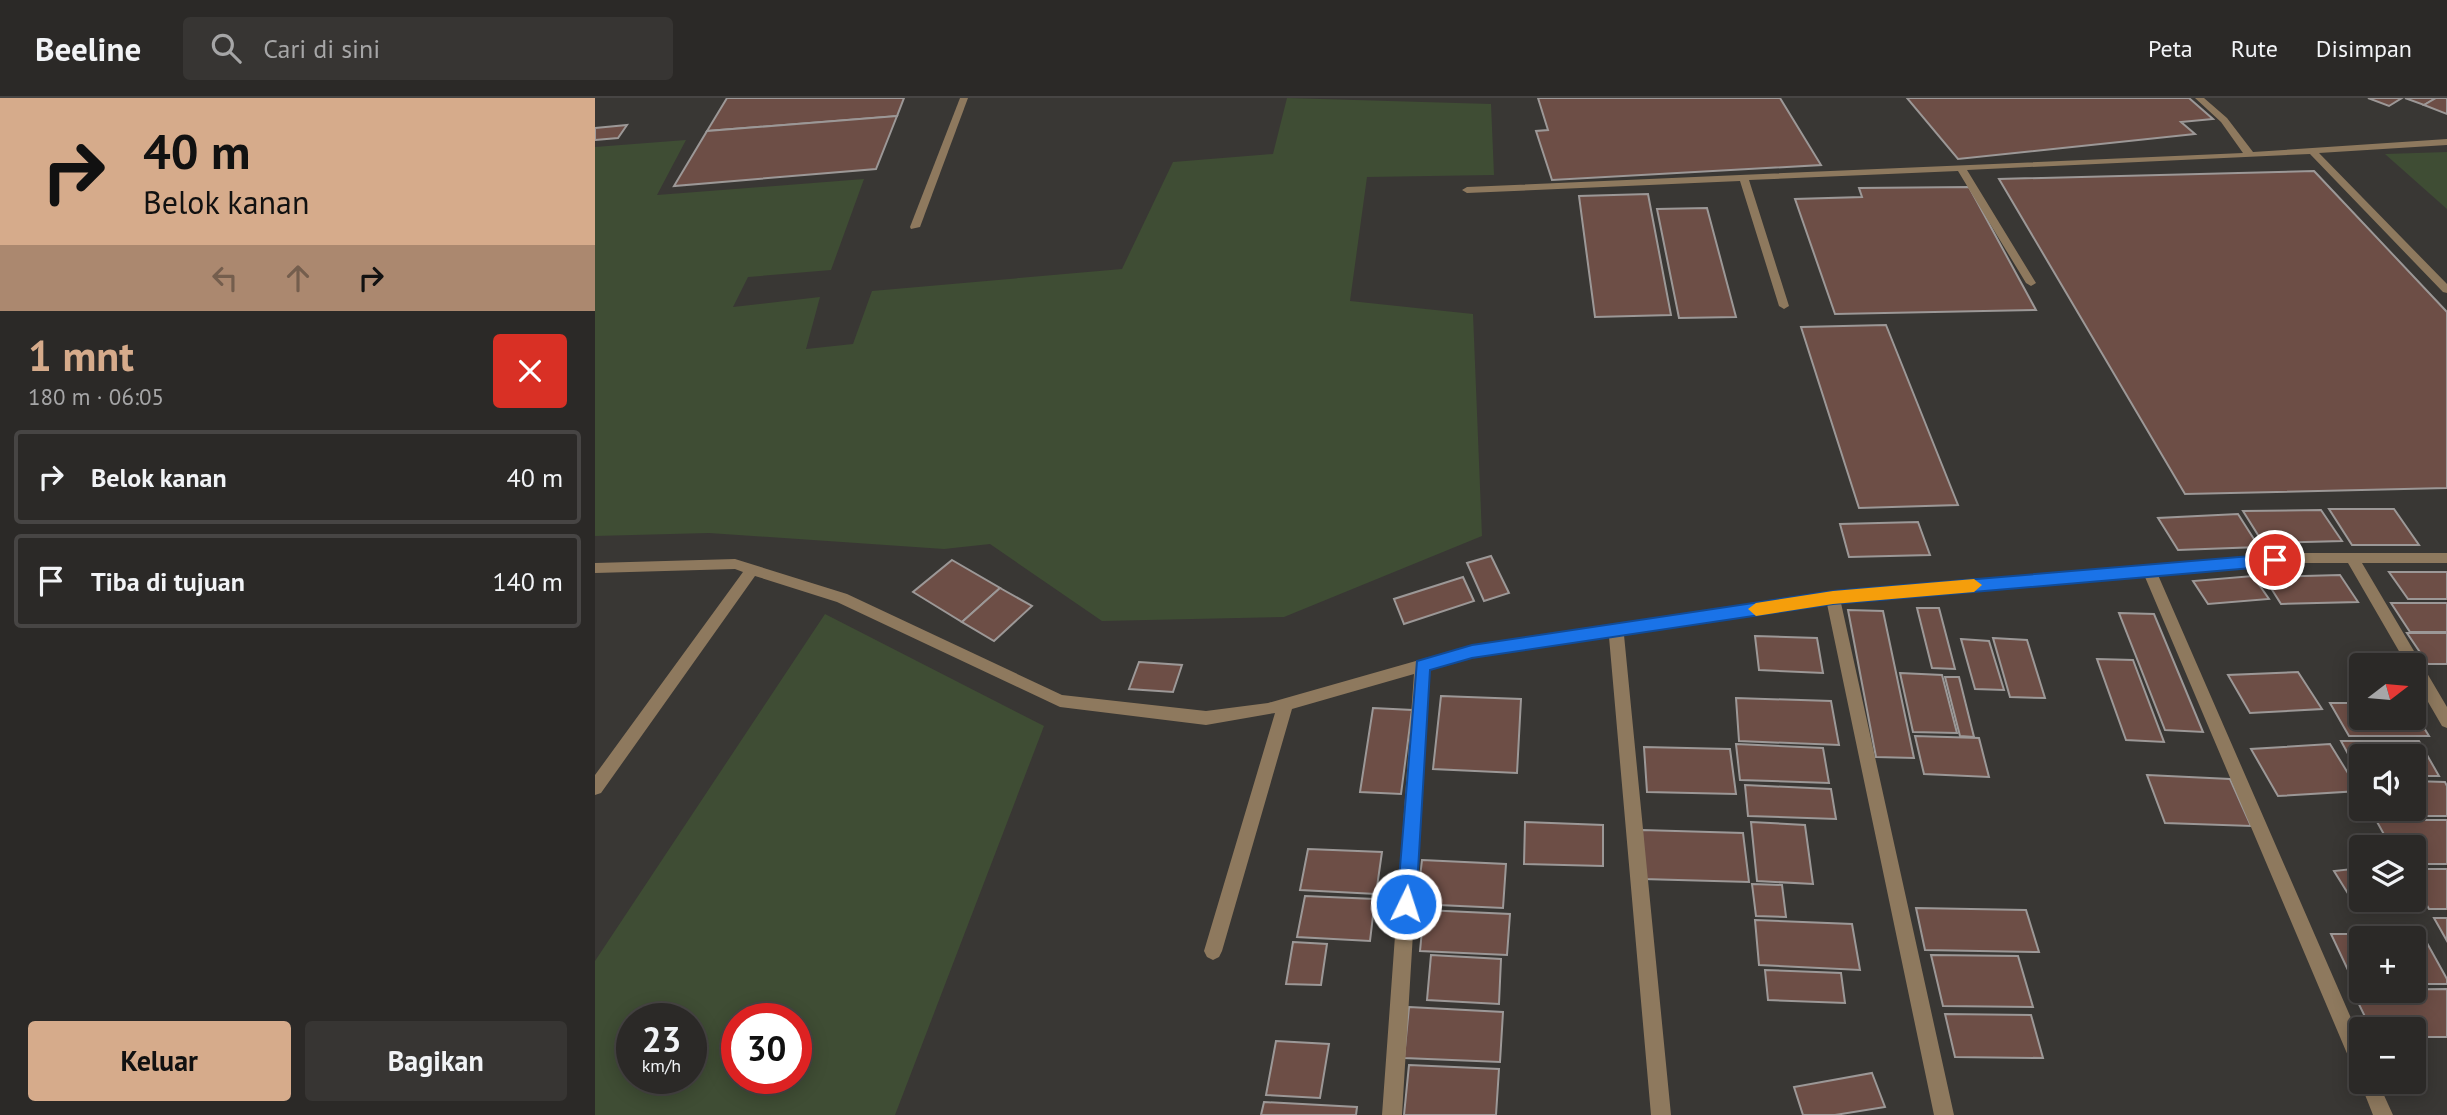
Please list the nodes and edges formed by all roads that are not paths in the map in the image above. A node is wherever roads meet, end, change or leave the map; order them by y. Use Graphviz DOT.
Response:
graph roads {
  1 [pos="964,98"];
  2 [pos="2199,98"];
  3 [pos="2447,142"];
  4 [pos="2312,150"];
  5 [pos="2250,155"];
  6 [pos="1959,167"];
  7 [pos="1743,176"];
  8 [pos="1467,190"];
  9 [pos="915,227"];
  10 [pos="2031,283"];
  11 [pos="2447,290"];
  12 [pos="1784,306"];
  13 [pos="2352,558"];
  14 [pos="2447,558"];
  15 [pos="595,568"];
  16 [pos="752,570"];
  17 [pos="2149,570"];
  18 [pos="1833,598"];
  19 [pos="1616,630"];
  20 [pos="1422,666"];
  21 [pos="1286,703"];
  22 [pos="2447,722"];
  23 [pos="595,789"];
  24 [pos="1213,951"];
  25 [pos="2349,1035"];
  26 [pos="2374,1094"];
  27 [pos="1392,1115"];
  28 [pos="1661,1115"];
  29 [pos="1944,1115"];
  30 [pos="2383,1115"];
  1 -- 9 [label="street"];
  2 -- 5 [label="street"];
  3 -- 4 [label="street"];
  4 -- 5 [label="street"];
  4 -- 11 [label="street"];
  5 -- 6 [label="street"];
  6 -- 7 [label="street"];
  6 -- 10 [label="street"];
  7 -- 8 [label="street"];
  7 -- 12 [label="street"];
  13 -- 14 [label="street"];
  13 -- 17 [label="street"];
  13 -- 22 [label="street"];
  15 -- 16 [label="street"];
  16 -- 21 [label="street"];
  16 -- 23 [label="street"];
  17 -- 18 [label="street"];
  17 -- 25 [label="street"];
  18 -- 19 [label="street"];
  18 -- 29 [label="street"];
  19 -- 20 [label="street"];
  19 -- 28 [label="street"];
  20 -- 21 [label="street"];
  20 -- 27 [label="street"];
  21 -- 24 [label="street"];
  26 -- 30 [label="street"];
}
